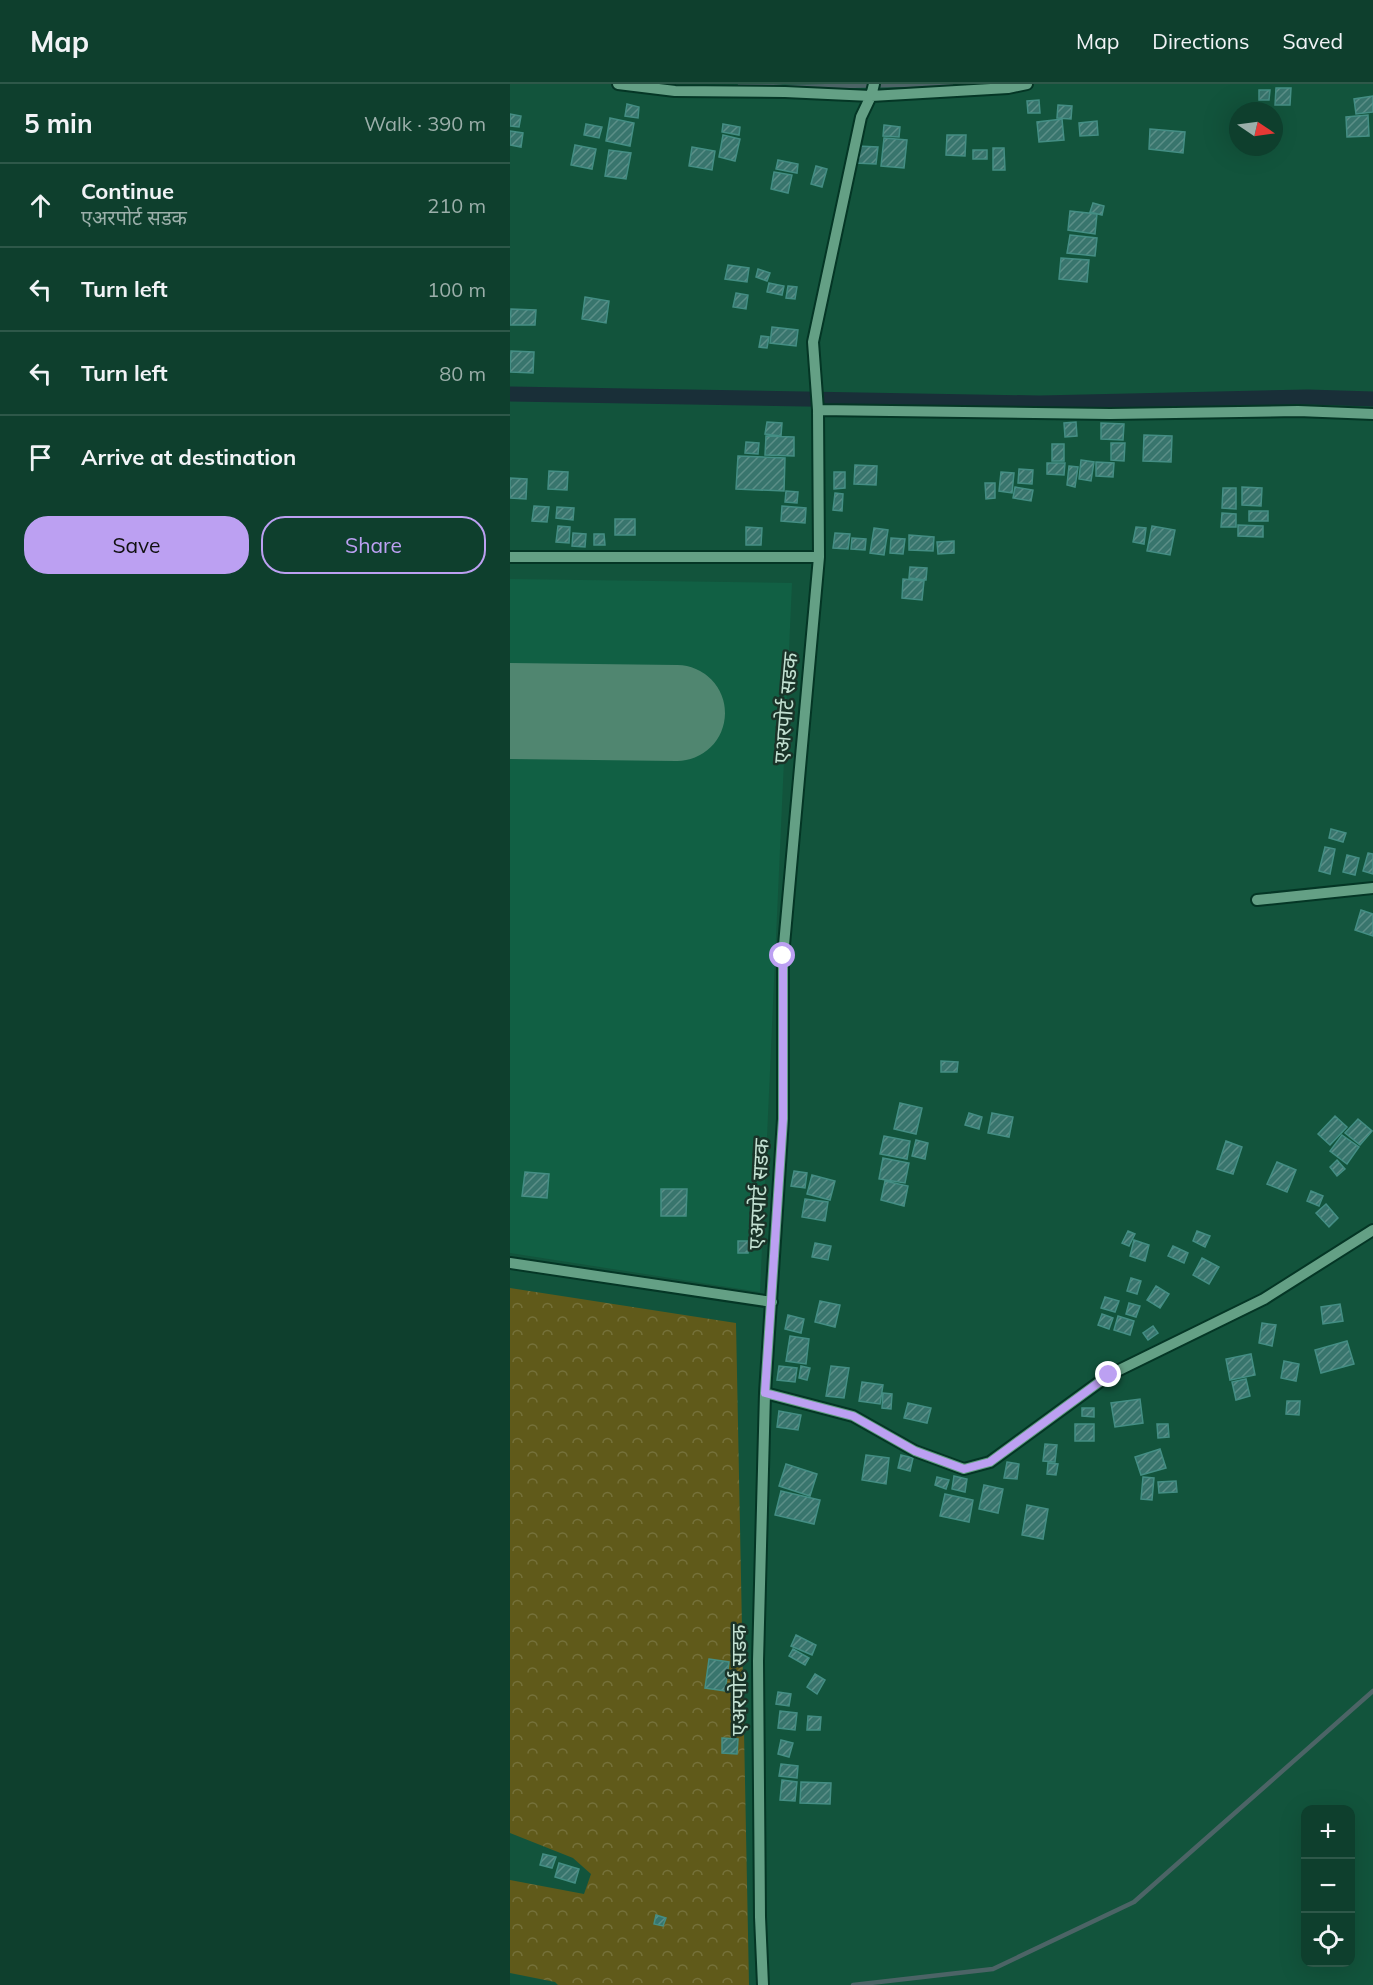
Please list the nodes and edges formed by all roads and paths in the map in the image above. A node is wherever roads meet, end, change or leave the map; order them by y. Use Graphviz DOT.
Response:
graph roads {
  1 [pos="618,84"];
  2 [pos="1027,84"];
  3 [pos="873,90"];
  4 [pos="817,408"];
  5 [pos="1373,414"];
  6 [pos="819,556"];
  7 [pos="510,557"];
  8 [pos="1373,888"];
  9 [pos="1257,900"];
  10 [pos="1373,1230"];
  11 [pos="510,1263"];
  12 [pos="772,1302"];
  13 [pos="765,1393"];
  14 [pos="763,1985"];
  1 -- 3 [label="street"];
  2 -- 3 [label="street"];
  3 -- 4 [label="street, एअरपोर्ट सडक"];
  4 -- 5 [label="street"];
  4 -- 6 [label="street, एअरपोर्ट सडक"];
  6 -- 7 [label="street"];
  6 -- 12 [label="street, एअरपोर्ट सडक"];
  8 -- 9 [label="street"];
  10 -- 13 [label="street"];
  11 -- 12 [label="street"];
  12 -- 13 [label="street, एअरपोर्ट सडक"];
  13 -- 14 [label="street, एअरपोर्ट सडक"];
}
